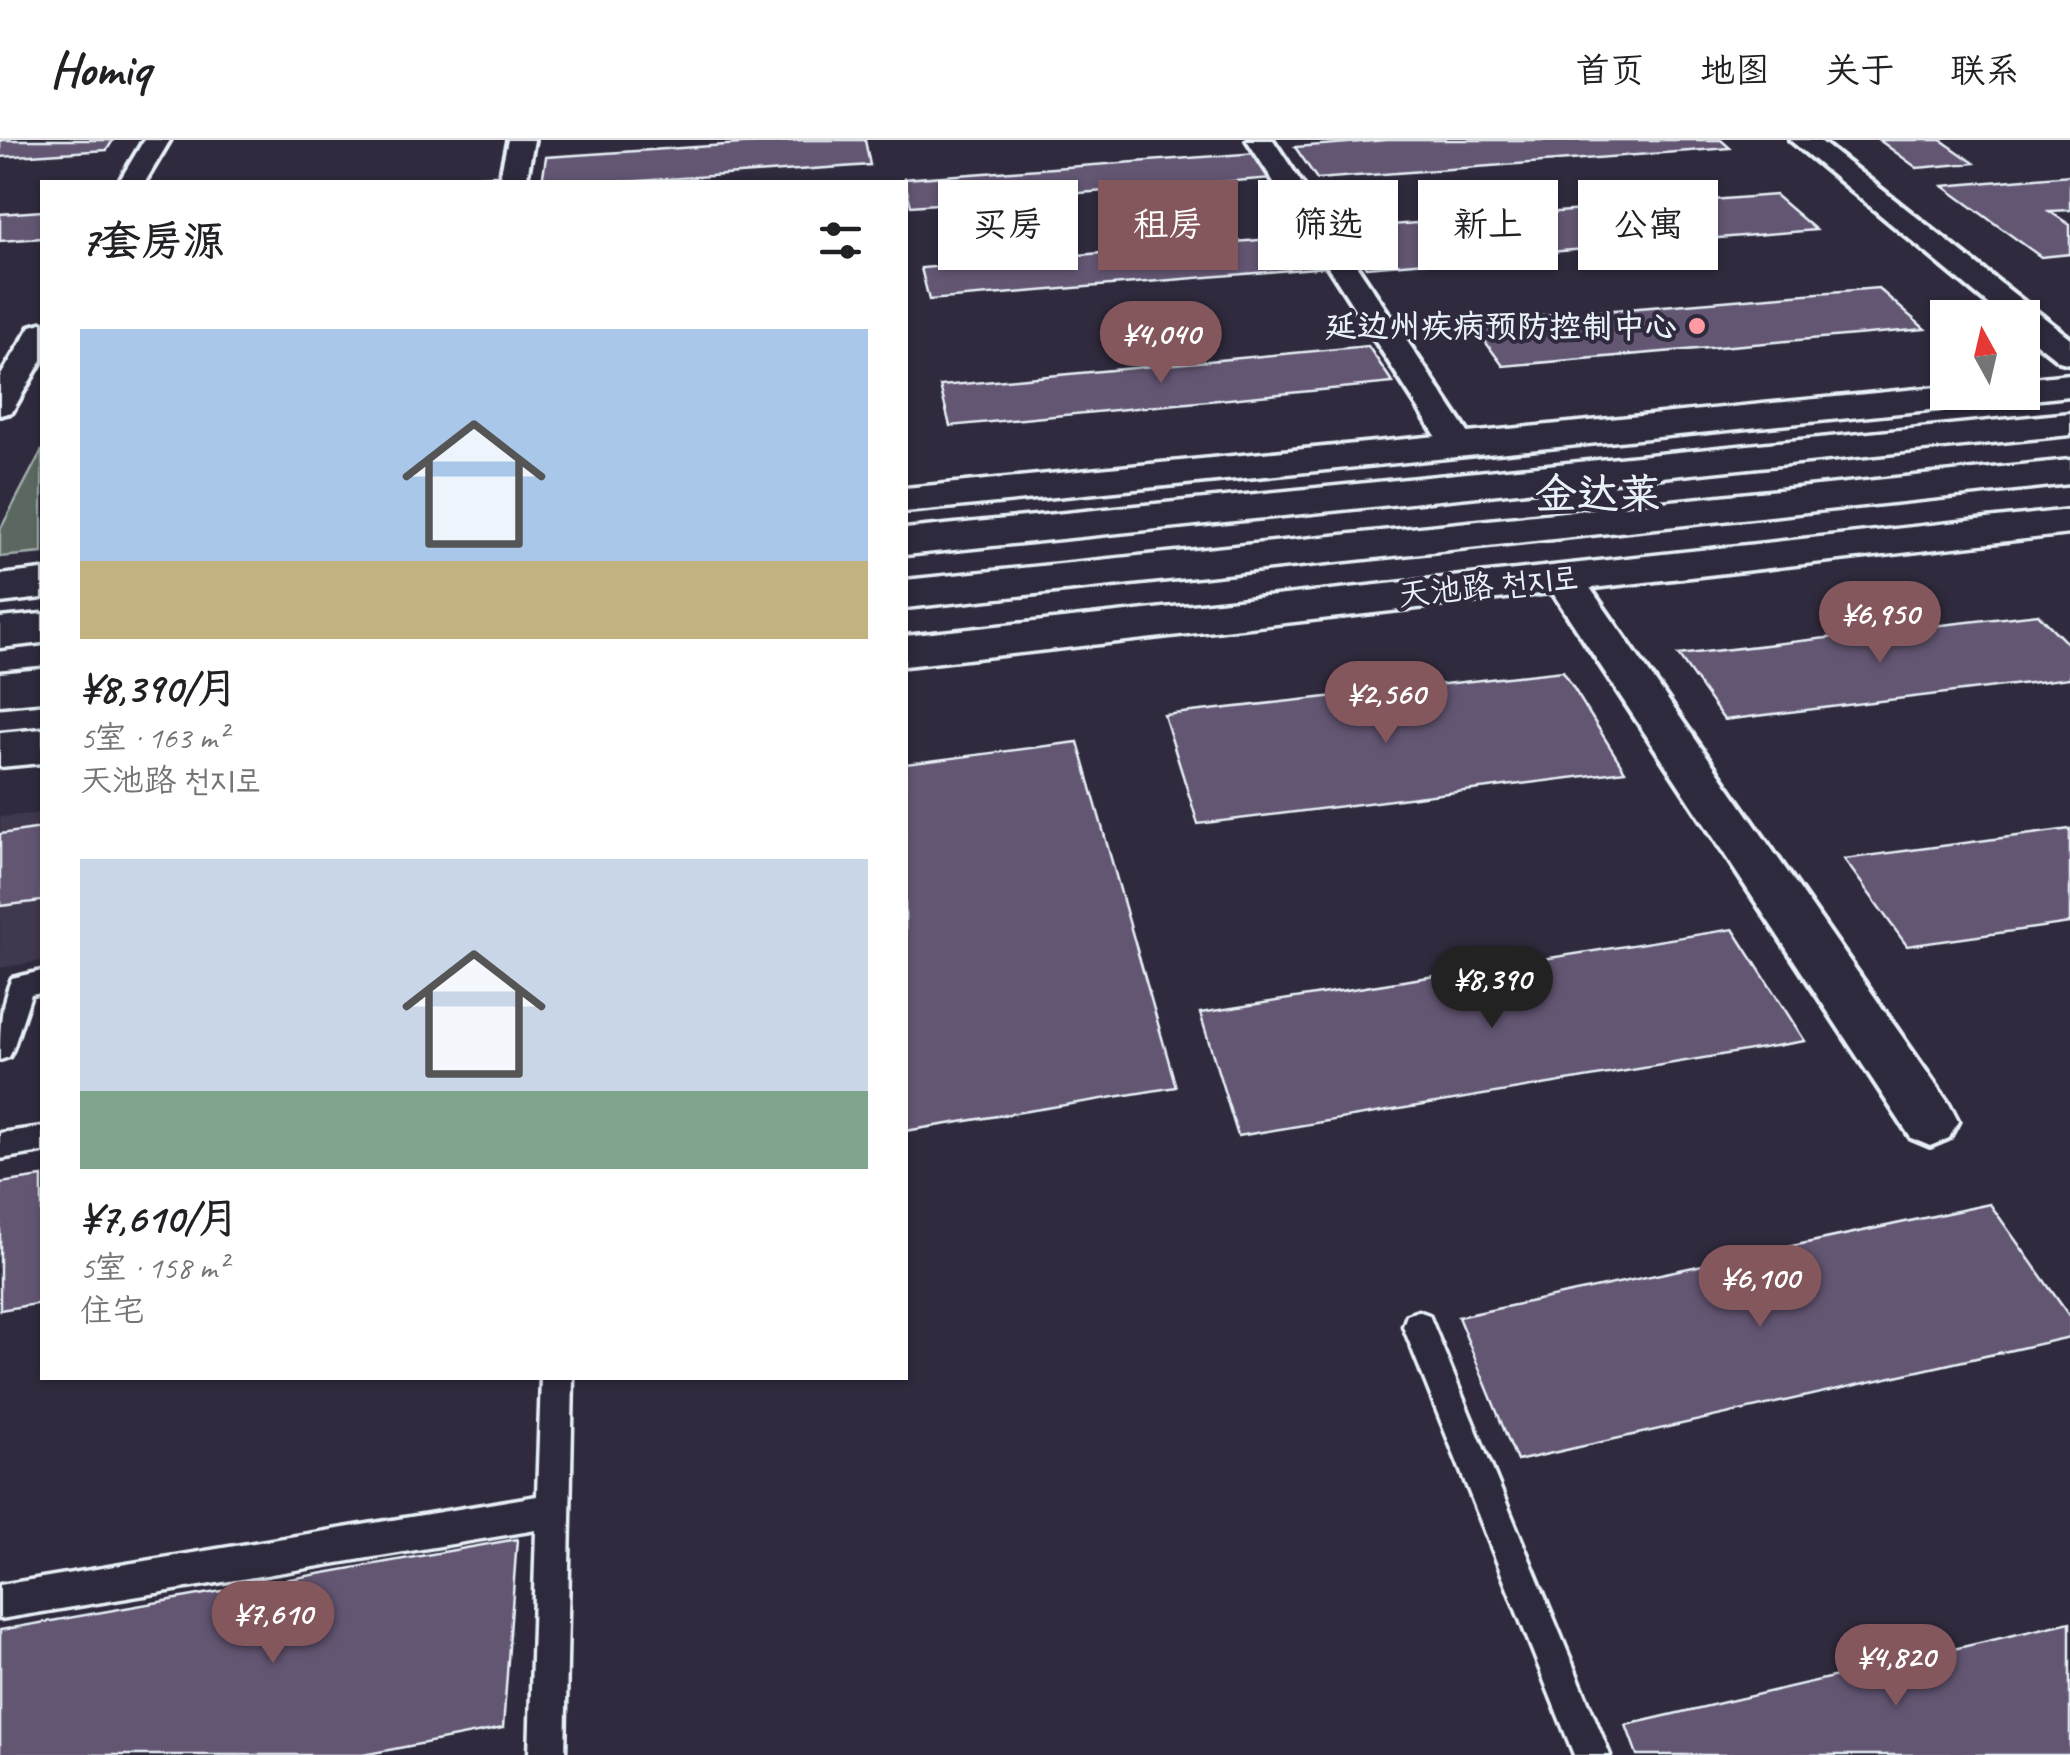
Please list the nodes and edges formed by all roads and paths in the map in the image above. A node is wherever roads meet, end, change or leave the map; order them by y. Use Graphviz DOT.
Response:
graph roads {
  1 [pos="158,140"];
  2 [pos="521,140"];
  3 [pos="1260,140"];
  4 [pos="1803,140"];
  5 [pos="133,180"];
  6 [pos="513,180"];
  7 [pos="40,336"];
  8 [pos="2070,354"];
  9 [pos="2070,385"];
  10 [pos="2040,388"];
  11 [pos="1930,399"];
  12 [pos="0,405"];
  13 [pos="2070,424"];
  14 [pos="1459,446"];
  15 [pos="2070,472"];
  16 [pos="908,500"];
  17 [pos="2070,522"];
  18 [pos="908,542"];
  19 [pos="1564,578"];
  20 [pos="40,584"];
  21 [pos="0,588"];
  22 [pos="908,594"];
  23 [pos="40,629"];
  24 [pos="0,633"];
  25 [pos="908,651"];
  26 [pos="40,685"];
  27 [pos="0,689"];
  28 [pos="40,746"];
  29 [pos="0,750"];
  30 [pos="40,982"];
  31 [pos="0,1048"];
  32 [pos="1930,1120"];
  33 [pos="40,1140"];
  34 [pos="0,1146"];
  35 [pos="1418,1326"];
  36 [pos="557,1380"];
  37 [pos="554,1510"];
  38 [pos="0,1602"];
  39 [pos="546,1755"];
  40 [pos="1592,1755"];
  1 -- 5 [label="street"];
  2 -- 6 [label="street"];
  3 -- 14 [label="street"];
  4 -- 8 [label="street"];
  7 -- 12 [label="street"];
  9 -- 10 [label="main road"];
  11 -- 14 [label="main road"];
  13 -- 18 [label="main road"];
  14 -- 16 [label="main road"];
  15 -- 22 [label="main road, 天池路 천지로"];
  17 -- 19 [label="main road, 天池路 천지로"];
  19 -- 25 [label="main road, 天池路 천지로"];
  19 -- 32 [label="street"];
  20 -- 21 [label="main road"];
  23 -- 24 [label="main road"];
  26 -- 27 [label="main road"];
  28 -- 29 [label="main road"];
  30 -- 31 [label="lane"];
  33 -- 34 [label="lane"];
  35 -- 40 [label="lane"];
  36 -- 37 [label="lane"];
  37 -- 38 [label="lane"];
  37 -- 39 [label="lane"];
}
